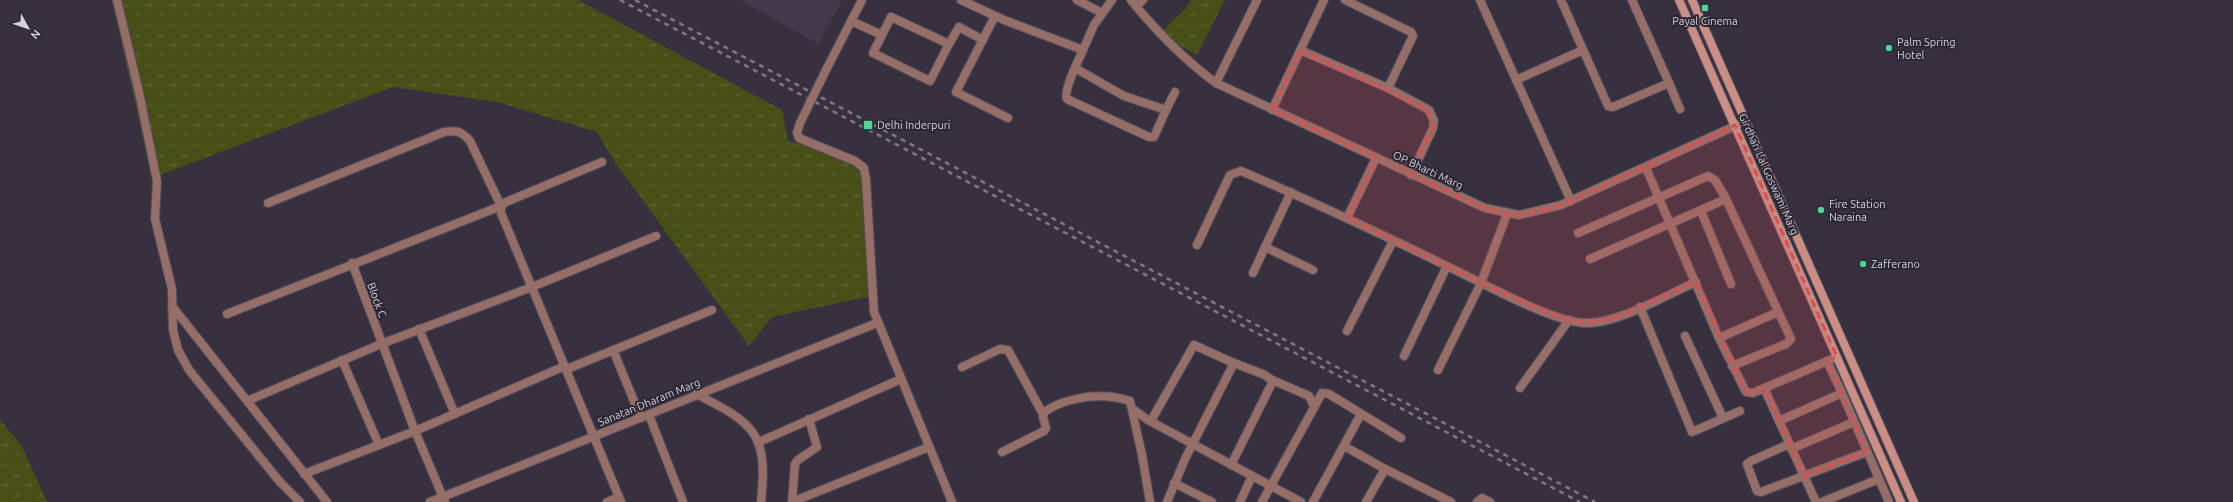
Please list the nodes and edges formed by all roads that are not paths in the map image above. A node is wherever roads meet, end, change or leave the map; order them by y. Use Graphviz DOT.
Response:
graph roads {
  1 [pos="117,0"];
  2 [pos="862,0"];
  3 [pos="961,0"];
  4 [pos="982,0"];
  5 [pos="1077,0"];
  6 [pos="1112,0"];
  7 [pos="1143,0"];
  8 [pos="1257,0"];
  9 [pos="1324,0"];
  10 [pos="1345,0"];
  11 [pos="1480,0"];
  12 [pos="1561,0"];
  13 [pos="1632,0"];
  14 [pos="1679,0"];
  15 [pos="1692,0"];
  16 [pos="1133,3"];
  17 [pos="978,8"];
  18 [pos="1102,14"];
  19 [pos="995,16"];
  20 [pos="852,20"];
  21 [pos="882,35"];
  22 [pos="983,40"];
  23 [pos="949,44"];
  24 [pos="1083,50"];
  25 [pos="1300,50"];
  26 [pos="1583,50"];
  27 [pos="1075,68"];
  28 [pos="1516,80"];
  29 [pos="1216,83"];
  30 [pos="1668,83"];
  31 [pos="1388,88"];
  32 [pos="1175,92"];
  33 [pos="1680,109"];
  34 [pos="1166,110"];
  35 [pos="1272,110"];
  36 [pos="1008,118"];
  37 [pos="1746,121"];
  38 [pos="1735,125"];
  39 [pos="1376,158"];
  40 [pos="602,162"];
  41 [pos="1646,168"];
  42 [pos="1411,175"];
  43 [pos="1291,192"];
  44 [pos="1659,198"];
  45 [pos="1726,199"];
  46 [pos="1571,201"];
  47 [pos="268,203"];
  48 [pos="501,206"];
  49 [pos="1701,211"];
  50 [pos="1507,214"];
  51 [pos="1347,218"];
  52 [pos="1671,225"];
  53 [pos="1578,233"];
  54 [pos="656,236"];
  55 [pos="1394,241"];
  56 [pos="1197,245"];
  57 [pos="1266,247"];
  58 [pos="1590,259"];
  59 [pos="352,263"];
  60 [pos="1447,266"];
  61 [pos="1313,270"];
  62 [pos="1253,273"];
  63 [pos="1481,282"];
  64 [pos="1696,282"];
  65 [pos="1731,284"];
  66 [pos="532,287"];
  67 [pos="172,306"];
  68 [pos="1640,307"];
  69 [pos="712,310"];
  70 [pos="1778,312"];
  71 [pos="227,314"];
  72 [pos="1569,320"];
  73 [pos="877,323"];
  74 [pos="419,329"];
  75 [pos="1347,331"];
  76 [pos="1685,336"];
  77 [pos="1719,338"];
  78 [pos="381,344"];
  79 [pos="613,350"];
  80 [pos="1404,356"];
  81 [pos="1837,357"];
  82 [pos="342,360"];
  83 [pos="1828,361"];
  84 [pos="1234,363"];
  85 [pos="1732,366"];
  86 [pos="962,367"];
  87 [pos="566,368"];
  88 [pos="1438,370"];
  89 [pos="901,379"];
  90 [pos="1274,381"];
  91 [pos="1520,388"];
  92 [pos="1764,388"];
  93 [pos="1842,393"];
  94 [pos="696,394"];
  95 [pos="247,401"];
  96 [pos="1314,406"];
  97 [pos="1134,410"];
  98 [pos="1740,411"];
  99 [pos="454,414"];
  100 [pos="1043,414"];
  101 [pos="1361,414"];
  102 [pos="649,415"];
  103 [pos="641,418"];
  104 [pos="1723,418"];
  105 [pos="809,419"];
  106 [pos="1148,420"];
  107 [pos="1779,421"];
  108 [pos="1854,422"];
  109 [pos="415,431"];
  110 [pos="595,436"];
  111 [pos="1400,438"];
  112 [pos="759,442"];
  113 [pos="379,445"];
  114 [pos="1192,445"];
  115 [pos="1344,446"];
  116 [pos="1790,446"];
  117 [pos="930,447"];
  118 [pos="1002,452"];
  119 [pos="1867,452"];
  120 [pos="1231,465"];
  121 [pos="1385,469"];
  122 [pos="304,474"];
  123 [pos="1252,476"];
  124 [pos="1804,476"];
  125 [pos="1879,479"];
  126 [pos="1174,483"];
  127 [pos="1270,485"];
  128 [pos="444,499"];
  129 [pos="620,500"];
  130 [pos="300,502"];
  131 [pos="327,502"];
  132 [pos="430,502"];
  133 [pos="607,502"];
  134 [pos="683,502"];
  135 [pos="761,502"];
  136 [pos="792,502"];
  137 [pos="952,502"];
  138 [pos="1150,502"];
  139 [pos="1167,502"];
  140 [pos="1212,502"];
  141 [pos="1240,502"];
  142 [pos="1262,502"];
  143 [pos="1301,502"];
  144 [pos="1313,502"];
  145 [pos="1366,502"];
  146 [pos="1451,502"];
  147 [pos="1477,502"];
  148 [pos="1490,502"];
  149 [pos="1816,502"];
  150 [pos="1822,502"];
  151 [pos="1889,502"];
  152 [pos="1901,502"];
  153 [pos="1914,502"];
  1 -- 67 [label="street"];
  2 -- 20 [label="street"];
  3 -- 17 [label="street"];
  4 -- 17 [label="street"];
  5 -- 18 [label="street"];
  6 -- 18 [label="street"];
  7 -- 16 [label="street"];
  8 -- 29 [label="street"];
  9 -- 25 [label="street"];
  10 -- 31 [label="street"];
  11 -- 28 [label="street"];
  12 -- 26 [label="street"];
  13 -- 30 [label="street"];
  14 -- 38 [label="main road, Girdhari Lal Goswami Marg"];
  15 -- 37 [label="main road, Girdhari Lal Goswami Marg"];
  16 -- 29 [label="street, OP Bharti Marg"];
  17 -- 19 [label="street"];
  18 -- 24 [label="street"];
  19 -- 22 [label="street"];
  19 -- 24 [label="street"];
  20 -- 21 [label="street"];
  20 -- 73 [label="street, bridge"];
  21 -- 23 [label="street"];
  21 -- 23 [label="street"];
  22 -- 23 [label="street"];
  22 -- 36 [label="street"];
  24 -- 27 [label="street"];
  25 -- 31 [label="street"];
  25 -- 35 [label="street"];
  26 -- 28 [label="street"];
  26 -- 30 [label="street"];
  27 -- 34 [label="street"];
  27 -- 34 [label="street"];
  28 -- 46 [label="street"];
  29 -- 35 [label="street, OP Bharti Marg"];
  30 -- 33 [label="street"];
  31 -- 42 [label="street"];
  32 -- 34 [label="street"];
  35 -- 39 [label="street, OP Bharti Marg"];
  37 -- 38 [label="street, OP Bharti Marg"];
  37 -- 153 [label="main road, Girdhari Lal Goswami Marg"];
  38 -- 41 [label="street, OP Bharti Marg"];
  38 -- 81 [label="main road, Girdhari Lal Goswami Marg"];
  39 -- 42 [label="street, OP Bharti Marg"];
  39 -- 51 [label="street"];
  40 -- 48 [label="street"];
  41 -- 44 [label="street"];
  41 -- 46 [label="street, OP Bharti Marg"];
  42 -- 50 [label="street, OP Bharti Marg"];
  43 -- 51 [label="street"];
  43 -- 56 [label="street"];
  43 -- 57 [label="street"];
  44 -- 45 [label="street"];
  44 -- 52 [label="street"];
  44 -- 53 [label="street"];
  45 -- 49 [label="street"];
  45 -- 70 [label="street"];
  46 -- 50 [label="street, OP Bharti Marg"];
  47 -- 48 [label="street"];
  48 -- 59 [label="street"];
  48 -- 66 [label="street"];
  49 -- 52 [label="street"];
  49 -- 65 [label="street"];
  50 -- 63 [label="street"];
  51 -- 55 [label="street"];
  52 -- 58 [label="street"];
  52 -- 64 [label="street"];
  54 -- 66 [label="street"];
  55 -- 60 [label="street"];
  55 -- 75 [label="street"];
  57 -- 61 [label="street"];
  57 -- 62 [label="street"];
  59 -- 71 [label="street"];
  59 -- 78 [label="street, Block C"];
  60 -- 63 [label="street"];
  60 -- 80 [label="street"];
  63 -- 72 [label="street"];
  63 -- 88 [label="street"];
  64 -- 68 [label="street"];
  64 -- 77 [label="street"];
  66 -- 74 [label="street"];
  66 -- 87 [label="street"];
  67 -- 95 [label="street"];
  67 -- 130 [label="street"];
  68 -- 72 [label="street"];
  68 -- 104 [label="street"];
  69 -- 79 [label="street"];
  70 -- 77 [label="street"];
  70 -- 85 [label="street"];
  72 -- 91 [label="street"];
  73 -- 89 [label="street"];
  73 -- 94 [label="street, Sanatan Dharam Marg"];
  74 -- 78 [label="street"];
  74 -- 99 [label="street"];
  76 -- 104 [label="street"];
  77 -- 85 [label="street"];
  78 -- 82 [label="street"];
  78 -- 109 [label="street, Block C"];
  79 -- 87 [label="street"];
  79 -- 103 [label="street"];
  81 -- 83 [label="street"];
  81 -- 152 [label="main road, Girdhari Lal Goswami Marg"];
  82 -- 95 [label="street"];
  82 -- 113 [label="street"];
  83 -- 92 [label="street"];
  83 -- 93 [label="street"];
  84 -- 90 [label="street"];
  84 -- 106 [label="street"];
  84 -- 114 [label="street"];
  85 -- 92 [label="street"];
  86 -- 100 [label="street"];
  87 -- 99 [label="street"];
  87 -- 110 [label="street"];
  89 -- 105 [label="street"];
  89 -- 117 [label="street"];
  90 -- 96 [label="street"];
  90 -- 120 [label="street"];
  92 -- 107 [label="street"];
  93 -- 107 [label="street"];
  93 -- 108 [label="street"];
  94 -- 102 [label="street, Sanatan Dharam Marg"];
  94 -- 112 [label="street"];
  95 -- 122 [label="street"];
  96 -- 101 [label="street"];
  96 -- 127 [label="street"];
  97 -- 100 [label="street"];
  97 -- 106 [label="street"];
  97 -- 138 [label="street"];
  98 -- 104 [label="street"];
  99 -- 109 [label="street"];
  100 -- 118 [label="street"];
  101 -- 111 [label="street"];
  101 -- 115 [label="street"];
  102 -- 103 [label="street, Sanatan Dharam Marg"];
  102 -- 134 [label="street"];
  103 -- 110 [label="street, Sanatan Dharam Marg"];
  105 -- 112 [label="street"];
  105 -- 136 [label="street"];
  106 -- 114 [label="street"];
  107 -- 116 [label="street"];
  108 -- 116 [label="street"];
  108 -- 119 [label="street"];
  109 -- 113 [label="street"];
  109 -- 128 [label="street, Block C"];
  110 -- 128 [label="street, Sanatan Dharam Marg"];
  110 -- 129 [label="street"];
  112 -- 135 [label="street"];
  113 -- 122 [label="street"];
  114 -- 120 [label="street"];
  114 -- 126 [label="street"];
  115 -- 121 [label="street"];
  115 -- 144 [label="street"];
  116 -- 124 [label="street"];
  116 -- 124 [label="street"];
  117 -- 136 [label="street"];
  117 -- 137 [label="street"];
  119 -- 124 [label="street"];
  119 -- 125 [label="street"];
  120 -- 123 [label="street"];
  121 -- 145 [label="street"];
  121 -- 146 [label="street"];
  122 -- 131 [label="street"];
  123 -- 127 [label="street"];
  123 -- 141 [label="street"];
  124 -- 149 [label="street"];
  125 -- 150 [label="street"];
  125 -- 151 [label="street"];
  126 -- 139 [label="street"];
  126 -- 140 [label="street"];
  127 -- 142 [label="street"];
  127 -- 143 [label="street"];
  128 -- 132 [label="street, Sanatan Dharam Marg"];
  129 -- 133 [label="street"];
  147 -- 148 [label="street"];
}
